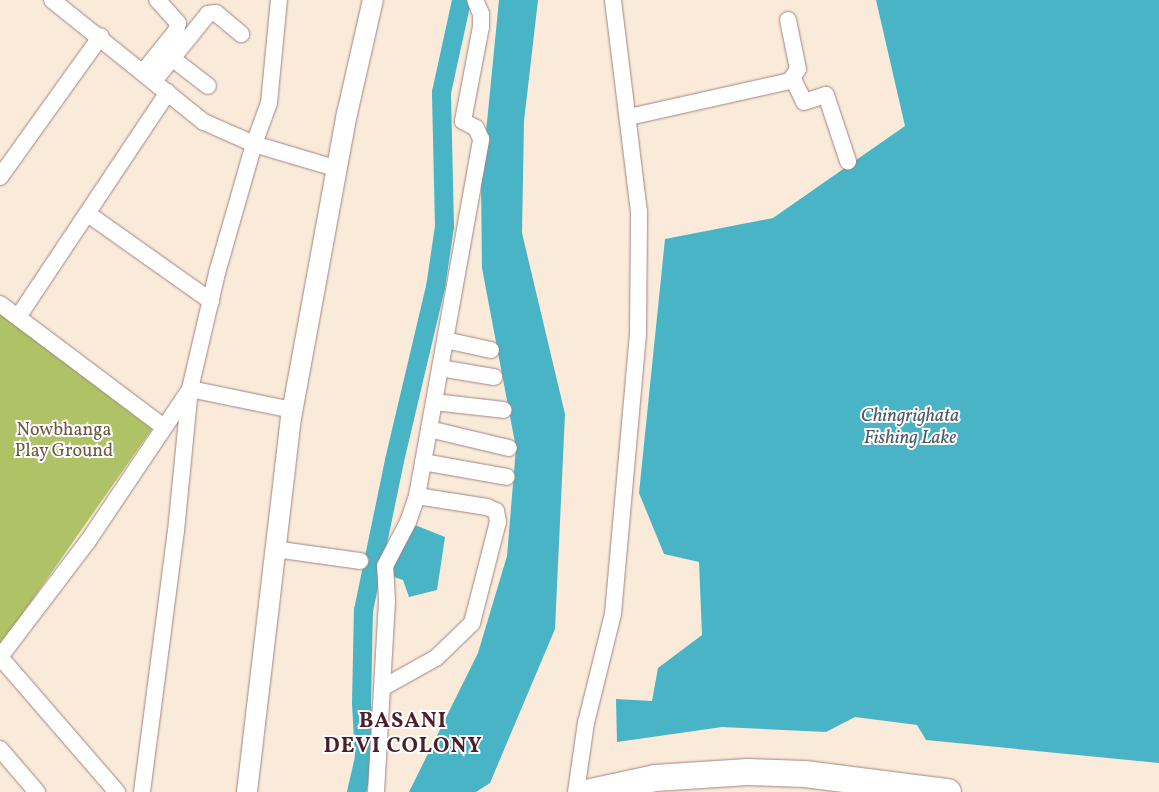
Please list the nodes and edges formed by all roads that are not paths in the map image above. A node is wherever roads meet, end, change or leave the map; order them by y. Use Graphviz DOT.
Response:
graph roads {
  1 [pos="52,0"];
  2 [pos="157,0"];
  3 [pos="280,0"];
  4 [pos="373,0"];
  5 [pos="475,0"];
  6 [pos="612,0"];
  7 [pos="788,20"];
  8 [pos="241,34"];
  9 [pos="101,36"];
  10 [pos="173,59"];
  11 [pos="149,76"];
  12 [pos="792,79"];
  13 [pos="208,86"];
  14 [pos="168,92"];
  15 [pos="629,117"];
  16 [pos="254,144"];
  17 [pos="848,161"];
  18 [pos="338,169"];
  19 [pos="0,177"];
  20 [pos="88,214"];
  21 [pos="210,302"];
  22 [pos="0,304"];
  23 [pos="18,317"];
  24 [pos="445,340"];
  25 [pos="491,350"];
  26 [pos="440,368"];
  27 [pos="494,378"];
  28 [pos="190,388"];
  29 [pos="434,402"];
  30 [pos="292,410"];
  31 [pos="504,410"];
  32 [pos="164,427"];
  33 [pos="429,429"];
  34 [pos="509,448"];
  35 [pos="423,462"];
  36 [pos="507,477"];
  37 [pos="417,496"];
  38 [pos="274,549"];
  39 [pos="360,561"];
  40 [pos="0,657"];
  41 [pos="382,688"];
  42 [pos="0,749"];
  43 [pos="37,792"];
  44 [pos="117,792"];
  45 [pos="142,792"];
  46 [pos="247,792"];
  47 [pos="376,792"];
  48 [pos="576,792"];
  49 [pos="591,792"];
  50 [pos="948,792"];
  1 -- 9 [label="street"];
  2 -- 11 [label="street"];
  3 -- 16 [label="street"];
  4 -- 18 [label="street"];
  5 -- 24 [label="street"];
  6 -- 15 [label="street"];
  7 -- 12 [label="street"];
  8 -- 10 [label="street"];
  9 -- 11 [label="street"];
  9 -- 19 [label="street"];
  10 -- 11 [label="street"];
  10 -- 13 [label="street"];
  11 -- 14 [label="street"];
  12 -- 15 [label="street"];
  12 -- 17 [label="street"];
  14 -- 16 [label="street"];
  14 -- 20 [label="street"];
  15 -- 48 [label="street"];
  16 -- 18 [label="street"];
  16 -- 21 [label="street"];
  18 -- 30 [label="street"];
  20 -- 21 [label="street"];
  20 -- 23 [label="street"];
  21 -- 28 [label="street"];
  22 -- 23 [label="street"];
  23 -- 32 [label="street"];
  24 -- 25 [label="street"];
  24 -- 26 [label="street"];
  26 -- 27 [label="street"];
  26 -- 29 [label="street"];
  28 -- 30 [label="street"];
  28 -- 32 [label="street"];
  28 -- 45 [label="street"];
  29 -- 31 [label="street"];
  29 -- 33 [label="street"];
  30 -- 38 [label="street"];
  32 -- 40 [label="street"];
  33 -- 34 [label="street"];
  33 -- 35 [label="street"];
  35 -- 36 [label="street"];
  35 -- 37 [label="street"];
  37 -- 41 [label="street"];
  37 -- 41 [label="street"];
  38 -- 39 [label="street"];
  38 -- 46 [label="street"];
  40 -- 44 [label="street"];
  41 -- 47 [label="street"];
  42 -- 43 [label="street"];
  49 -- 50 [label="main road"];
}
